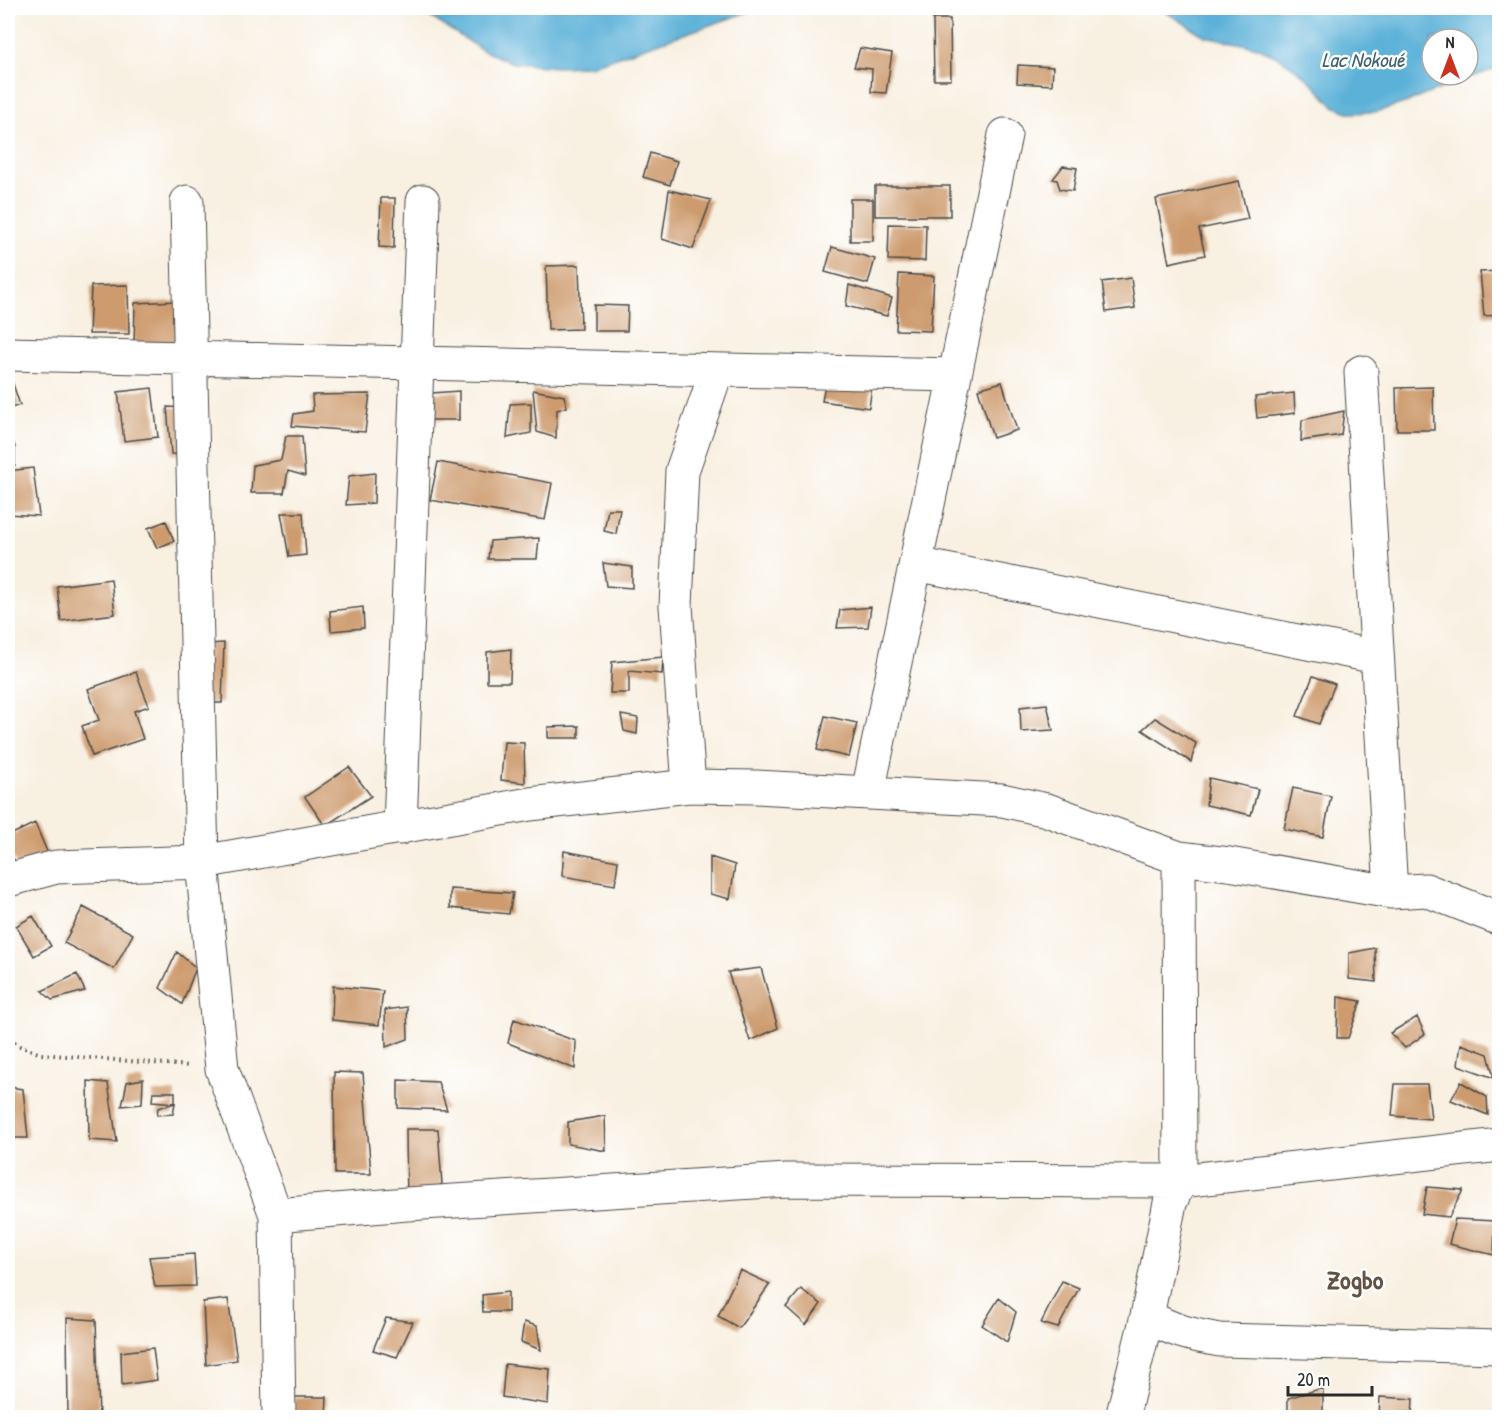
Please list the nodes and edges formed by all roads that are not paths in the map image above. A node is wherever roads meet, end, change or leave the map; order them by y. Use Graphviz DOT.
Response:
graph roads {
  1 [pos="1005,135"];
  2 [pos="423,201"];
  3 [pos="186,202"];
  4 [pos="8,354"];
  5 [pos="190,358"];
  6 [pos="417,363"];
  7 [pos="717,370"];
  8 [pos="1361,372"];
  9 [pos="955,375"];
  10 [pos="916,564"];
  11 [pos="1377,657"];
  12 [pos="689,786"];
  13 [pos="868,792"];
  14 [pos="400,828"];
  15 [pos="1179,858"];
  16 [pos="202,862"];
  17 [pos="8,880"];
  18 [pos="1391,892"];
  19 [pos="1500,919"];
  20 [pos="1500,1145"];
  21 [pos="1180,1181"];
  22 [pos="276,1215"];
  23 [pos="1147,1316"];
  24 [pos="1500,1347"];
  25 [pos="279,1418"];
  26 [pos="1122,1418"];
  1 -- 9 [label="street"];
  2 -- 6 [label="street"];
  3 -- 5 [label="street"];
  4 -- 5 [label="street"];
  5 -- 6 [label="street"];
  5 -- 16 [label="street"];
  6 -- 7 [label="street"];
  6 -- 14 [label="street"];
  7 -- 9 [label="street"];
  7 -- 12 [label="street"];
  8 -- 11 [label="street"];
  9 -- 10 [label="street"];
  10 -- 11 [label="street"];
  10 -- 13 [label="street"];
  11 -- 18 [label="street"];
  12 -- 13 [label="street"];
  12 -- 14 [label="street"];
  13 -- 15 [label="street"];
  14 -- 16 [label="street"];
  15 -- 18 [label="street"];
  15 -- 21 [label="street"];
  16 -- 17 [label="street"];
  16 -- 22 [label="street"];
  18 -- 19 [label="street"];
  20 -- 21 [label="street"];
  21 -- 22 [label="street"];
  21 -- 23 [label="street"];
  22 -- 25 [label="street"];
  23 -- 24 [label="street"];
  23 -- 26 [label="street"];
}
